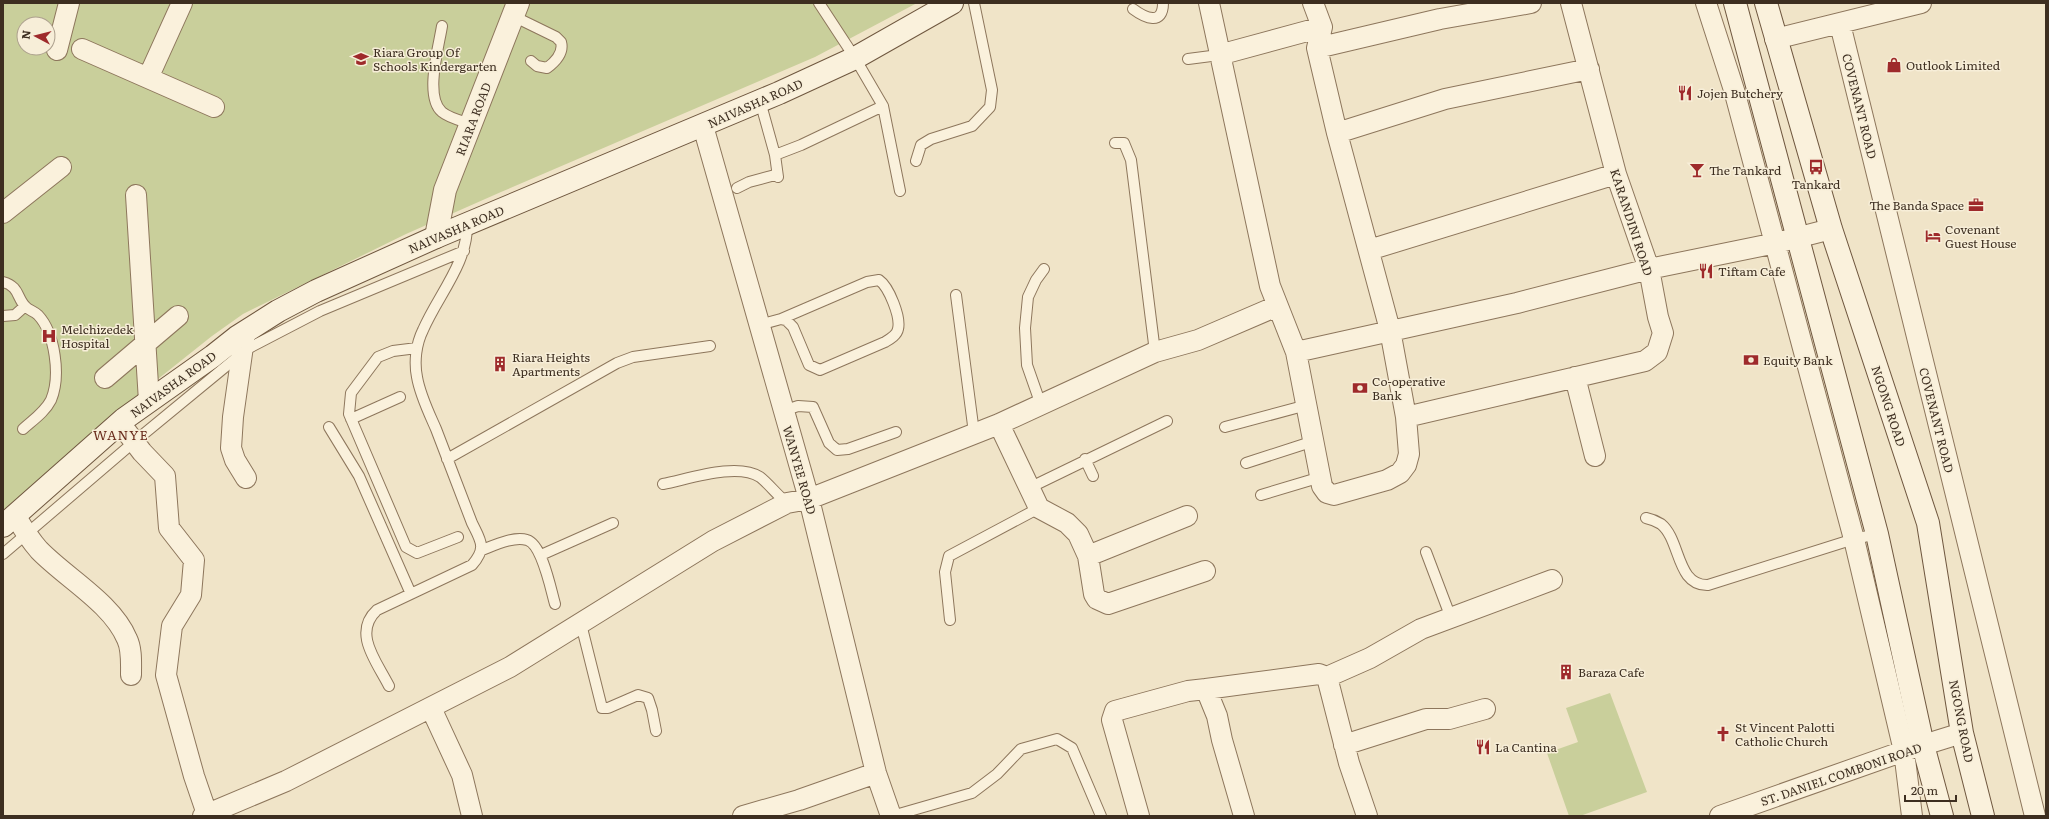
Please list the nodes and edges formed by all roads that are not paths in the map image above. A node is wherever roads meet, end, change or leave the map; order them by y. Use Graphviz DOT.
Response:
graph roads {
  1 [pos="69,3"];
  2 [pos="182,3"];
  3 [pos="819,3"];
  4 [pos="952,3"];
  5 [pos="974,3"];
  6 [pos="1163,3"];
  7 [pos="1209,3"];
  8 [pos="1313,3"];
  9 [pos="1531,3"];
  10 [pos="1571,3"];
  11 [pos="1706,3"];
  12 [pos="1735,3"];
  13 [pos="1766,3"];
  14 [pos="1921,3"];
  15 [pos="516,9"];
  16 [pos="1133,10"];
  17 [pos="1840,24"];
  18 [pos="442,26"];
  19 [pos="1322,27"];
  20 [pos="1775,39"];
  21 [pos="1317,48"];
  22 [pos="82,49"];
  23 [pos="57,50"];
  24 [pos="1219,55"];
  25 [pos="855,58"];
  26 [pos="1188,59"];
  27 [pos="531,61"];
  28 [pos="1589,69"];
  29 [pos="148,78"];
  30 [pos="760,101"];
  31 [pos="883,106"];
  32 [pos="214,107"];
  33 [pos="471,124"];
  34 [pos="703,126"];
  35 [pos="1337,133"];
  36 [pos="1115,142"];
  37 [pos="775,155"];
  38 [pos="916,161"];
  39 [pos="61,167"];
  40 [pos="1616,174"];
  41 [pos="737,188"];
  42 [pos="900,191"];
  43 [pos="136,195"];
  44 [pos="3,212"];
  45 [pos="467,224"];
  46 [pos="1831,229"];
  47 [pos="436,237"];
  48 [pos="1797,237"];
  49 [pos="1776,243"];
  50 [pos="1369,250"];
  51 [pos="464,251"];
  52 [pos="1044,269"];
  53 [pos="1649,269"];
  54 [pos="3,282"];
  55 [pos="956,295"];
  56 [pos="25,306"];
  57 [pos="1277,306"];
  58 [pos="3,316"];
  59 [pos="178,316"];
  60 [pos="781,319"];
  61 [pos="759,325"];
  62 [pos="1390,330"];
  63 [pos="245,332"];
  64 [pos="146,342"];
  65 [pos="710,346"];
  66 [pos="417,348"];
  67 [pos="1155,352"];
  68 [pos="1296,352"];
  69 [pos="241,354"];
  70 [pos="1575,377"];
  71 [pos="105,378"];
  72 [pos="400,397"];
  73 [pos="150,401"];
  74 [pos="1041,405"];
  75 [pos="1307,405"];
  76 [pos="783,411"];
  77 [pos="1406,418"];
  78 [pos="351,419"];
  79 [pos="1167,421"];
  80 [pos="120,423"];
  81 [pos="999,424"];
  82 [pos="329,427"];
  83 [pos="1225,427"];
  84 [pos="23,429"];
  85 [pos="896,432"];
  86 [pos="974,433"];
  87 [pos="1314,441"];
  88 [pos="134,442"];
  89 [pos="1595,456"];
  90 [pos="447,459"];
  91 [pos="1085,459"];
  92 [pos="1246,463"];
  93 [pos="1093,476"];
  94 [pos="1321,477"];
  95 [pos="246,478"];
  96 [pos="663,484"];
  97 [pos="1029,488"];
  98 [pos="1261,495"];
  99 [pos="808,499"];
  100 [pos="787,503"];
  101 [pos="1039,508"];
  102 [pos="1187,516"];
  103 [pos="1646,518"];
  104 [pos="613,523"];
  105 [pos="15,524"];
  106 [pos="1877,534"];
  107 [pos="458,537"];
  108 [pos="1854,539"];
  109 [pos="482,550"];
  110 [pos="1426,552"];
  111 [pos="3,554"];
  112 [pos="540,555"];
  113 [pos="1088,556"];
  114 [pos="1205,571"];
  115 [pos="1552,580"];
  116 [pos="411,594"];
  117 [pos="555,604"];
  118 [pos="1451,618"];
  119 [pos="950,620"];
  120 [pos="581,624"];
  121 [pos="131,675"];
  122 [pos="1327,677"];
  123 [pos="389,686"];
  124 [pos="1206,689"];
  125 [pos="431,708"];
  126 [pos="1485,709"];
  127 [pos="656,731"];
  128 [pos="1962,733"];
  129 [pos="1344,745"];
  130 [pos="1914,748"];
  131 [pos="876,773"];
  132 [pos="205,815"];
  133 [pos="472,816"];
  134 [pos="743,816"];
  135 [pos="891,816"];
  136 [pos="1101,816"];
  137 [pos="1140,816"];
  138 [pos="1244,816"];
  139 [pos="1367,816"];
  140 [pos="1720,816"];
  141 [pos="1912,816"];
  142 [pos="1942,816"];
  143 [pos="1983,816"];
  144 [pos="2035,816"];
  1 -- 23 [label="street"];
  2 -- 29 [label="street"];
  3 -- 25 [label="lane"];
  4 -- 25 [label="main road, NAIVASHA ROAD"];
  5 -- 38 [label="lane"];
  6 -- 16 [label="lane"];
  7 -- 24 [label="street"];
  8 -- 19 [label="street"];
  9 -- 21 [label="street"];
  10 -- 28 [label="street, KARANDINI ROAD"];
  11 -- 49 [label="street"];
  12 -- 48 [label="main road"];
  13 -- 20 [label="main road, NGONG ROAD"];
  14 -- 17 [label="street"];
  15 -- 27 [label="lane"];
  15 -- 33 [label="main road, RIARA ROAD"];
  17 -- 20 [label="street"];
  17 -- 144 [label="street, COVENANT ROAD"];
  18 -- 33 [label="lane"];
  19 -- 21 [label="street"];
  19 -- 24 [label="street"];
  20 -- 46 [label="main road, NGONG ROAD"];
  21 -- 35 [label="street"];
  22 -- 29 [label="street"];
  24 -- 26 [label="lane"];
  24 -- 57 [label="street"];
  25 -- 30 [label="main road, NAIVASHA ROAD"];
  25 -- 31 [label="lane"];
  28 -- 35 [label="street"];
  28 -- 40 [label="street, KARANDINI ROAD"];
  29 -- 32 [label="street"];
  30 -- 34 [label="main road, NAIVASHA ROAD"];
  30 -- 37 [label="lane"];
  31 -- 37 [label="lane"];
  31 -- 42 [label="lane"];
  33 -- 47 [label="main road, RIARA ROAD"];
  34 -- 45 [label="main road, NAIVASHA ROAD"];
  34 -- 61 [label="street, WANYEE ROAD"];
  35 -- 50 [label="street"];
  36 -- 67 [label="lane"];
  37 -- 41 [label="lane"];
  39 -- 44 [label="street"];
  40 -- 50 [label="street"];
  40 -- 53 [label="street, KARANDINI ROAD"];
  43 -- 64 [label="street"];
  45 -- 47 [label="main road, NAIVASHA ROAD"];
  45 -- 51 [label="lane"];
  46 -- 48 [label="street"];
  46 -- 128 [label="main road, NGONG ROAD"];
  47 -- 63 [label="main road, NAIVASHA ROAD"];
  48 -- 49 [label="street"];
  48 -- 106 [label="main road"];
  49 -- 53 [label="street"];
  49 -- 108 [label="street"];
  50 -- 62 [label="street"];
  51 -- 66 [label="lane"];
  51 -- 69 [label="lane"];
  52 -- 74 [label="lane"];
  53 -- 62 [label="street"];
  53 -- 70 [label="street, KARANDINI ROAD"];
  54 -- 56 [label="lane"];
  55 -- 86 [label="lane"];
  56 -- 58 [label="lane"];
  56 -- 84 [label="lane"];
  57 -- 67 [label="street"];
  57 -- 68 [label="street"];
  59 -- 64 [label="street"];
  60 -- 60 [label="lane"];
  60 -- 61 [label="lane"];
  61 -- 76 [label="street, WANYEE ROAD"];
  62 -- 68 [label="street"];
  62 -- 77 [label="street"];
  63 -- 69 [label="street"];
  63 -- 73 [label="main road, NAIVASHA ROAD"];
  64 -- 71 [label="street"];
  64 -- 73 [label="street"];
  65 -- 90 [label="lane"];
  66 -- 78 [label="lane"];
  66 -- 90 [label="lane"];
  67 -- 74 [label="street"];
  68 -- 75 [label="street"];
  69 -- 88 [label="lane"];
  69 -- 95 [label="street"];
  70 -- 77 [label="street, KARANDINI ROAD"];
  70 -- 89 [label="street"];
  72 -- 78 [label="lane"];
  73 -- 80 [label="main road, NAIVASHA ROAD"];
  74 -- 81 [label="street"];
  75 -- 83 [label="lane"];
  75 -- 87 [label="street"];
  76 -- 85 [label="lane"];
  76 -- 99 [label="street, WANYEE ROAD"];
  77 -- 94 [label="street"];
  78 -- 107 [label="lane"];
  79 -- 91 [label="lane"];
  80 -- 88 [label="street"];
  80 -- 105 [label="main road, NAIVASHA ROAD"];
  81 -- 86 [label="street"];
  81 -- 97 [label="street"];
  82 -- 116 [label="lane"];
  86 -- 99 [label="street"];
  87 -- 92 [label="lane"];
  87 -- 94 [label="street"];
  88 -- 105 [label="lane"];
  88 -- 132 [label="street"];
  90 -- 109 [label="lane"];
  91 -- 93 [label="lane"];
  91 -- 97 [label="lane"];
  94 -- 98 [label="lane"];
  96 -- 100 [label="lane"];
  97 -- 101 [label="street"];
  99 -- 100 [label="street"];
  99 -- 131 [label="street, WANYEE ROAD"];
  100 -- 120 [label="street"];
  101 -- 113 [label="street"];
  101 -- 119 [label="lane"];
  102 -- 113 [label="street"];
  103 -- 108 [label="lane"];
  104 -- 112 [label="lane"];
  105 -- 111 [label="lane"];
  105 -- 121 [label="street"];
  106 -- 108 [label="lane"];
  106 -- 130 [label="main road"];
  108 -- 130 [label="street"];
  109 -- 112 [label="lane"];
  109 -- 116 [label="lane"];
  110 -- 118 [label="lane"];
  112 -- 117 [label="lane"];
  113 -- 114 [label="street"];
  115 -- 118 [label="street"];
  116 -- 123 [label="lane"];
  118 -- 122 [label="street"];
  120 -- 125 [label="street"];
  120 -- 127 [label="lane"];
  122 -- 124 [label="street"];
  122 -- 129 [label="street"];
  124 -- 137 [label="street"];
  124 -- 138 [label="street"];
  125 -- 132 [label="street"];
  125 -- 133 [label="street"];
  126 -- 129 [label="street"];
  128 -- 130 [label="street, ST. DANIEL COMBONI ROAD"];
  128 -- 143 [label="main road, NGONG ROAD"];
  129 -- 139 [label="street"];
  130 -- 140 [label="street, ST. DANIEL COMBONI ROAD"];
  130 -- 141 [label="street"];
  130 -- 142 [label="main road"];
  131 -- 134 [label="street"];
  131 -- 135 [label="street, WANYEE ROAD"];
  135 -- 136 [label="lane"];
}
